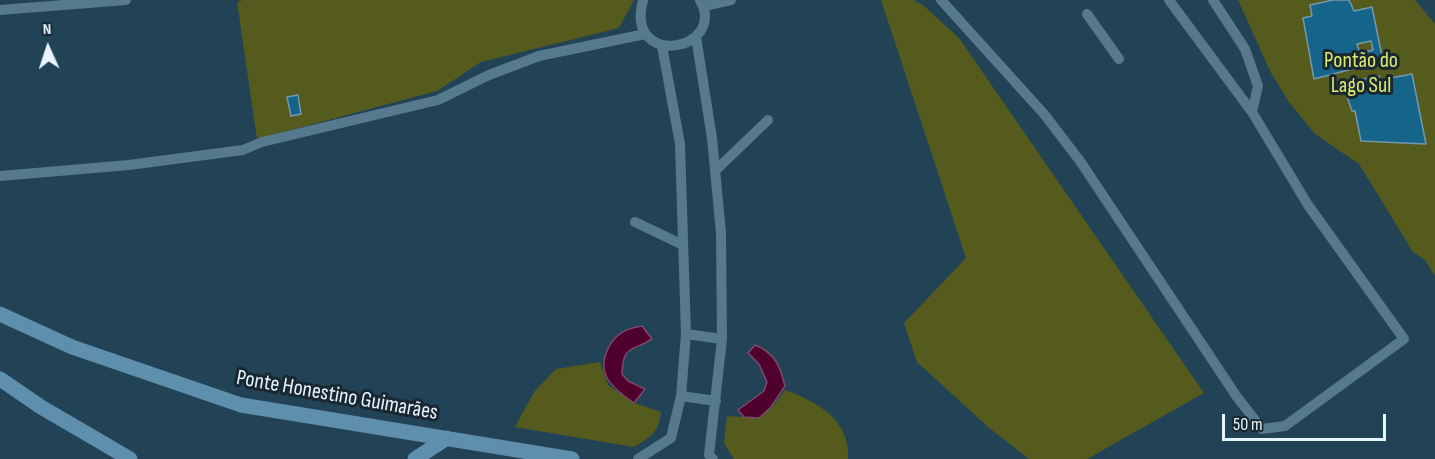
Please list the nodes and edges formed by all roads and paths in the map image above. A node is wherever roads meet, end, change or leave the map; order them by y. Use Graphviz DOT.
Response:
graph roads {
  1 [pos="126,0"];
  2 [pos="643,0"];
  3 [pos="731,0"];
  4 [pos="941,0"];
  5 [pos="1169,0"];
  6 [pos="1213,0"];
  7 [pos="702,3"];
  8 [pos="0,10"];
  9 [pos="1087,14"];
  10 [pos="645,34"];
  11 [pos="696,38"];
  12 [pos="662,46"];
  13 [pos="1119,59"];
  14 [pos="1252,112"];
  15 [pos="768,120"];
  16 [pos="715,171"];
  17 [pos="0,176"];
  18 [pos="635,222"];
  19 [pos="683,245"];
  20 [pos="0,314"];
  21 [pos="686,334"];
  22 [pos="722,339"];
  23 [pos="0,379"];
  24 [pos="681,396"];
  25 [pos="716,401"];
  26 [pos="447,438"];
  27 [pos="130,459"];
  28 [pos="415,459"];
  29 [pos="572,459"];
  30 [pos="638,459"];
  31 [pos="713,459"];
  1 -- 8 [label="lane"];
  2 -- 10 [label="lane"];
  3 -- 7 [label="lane"];
  4 -- 14 [label="lane"];
  5 -- 14 [label="lane"];
  6 -- 14 [label="lane"];
  7 -- 11 [label="lane"];
  9 -- 13 [label="lane"];
  10 -- 12 [label="lane"];
  10 -- 17 [label="lane"];
  11 -- 12 [label="lane"];
  11 -- 16 [label="lane"];
  12 -- 19 [label="lane"];
  15 -- 16 [label="lane"];
  16 -- 22 [label="lane"];
  18 -- 19 [label="lane"];
  19 -- 21 [label="lane"];
  20 -- 26 [label="main road, Ponte Honestino Guimarães"];
  21 -- 22 [label="lane"];
  21 -- 24 [label="lane"];
  22 -- 25 [label="lane"];
  23 -- 27 [label="main road"];
  24 -- 25 [label="lane"];
  24 -- 30 [label="lane"];
  25 -- 31 [label="lane"];
  26 -- 28 [label="main road"];
  26 -- 29 [label="main road, Ponte Honestino Guimarães"];
}
